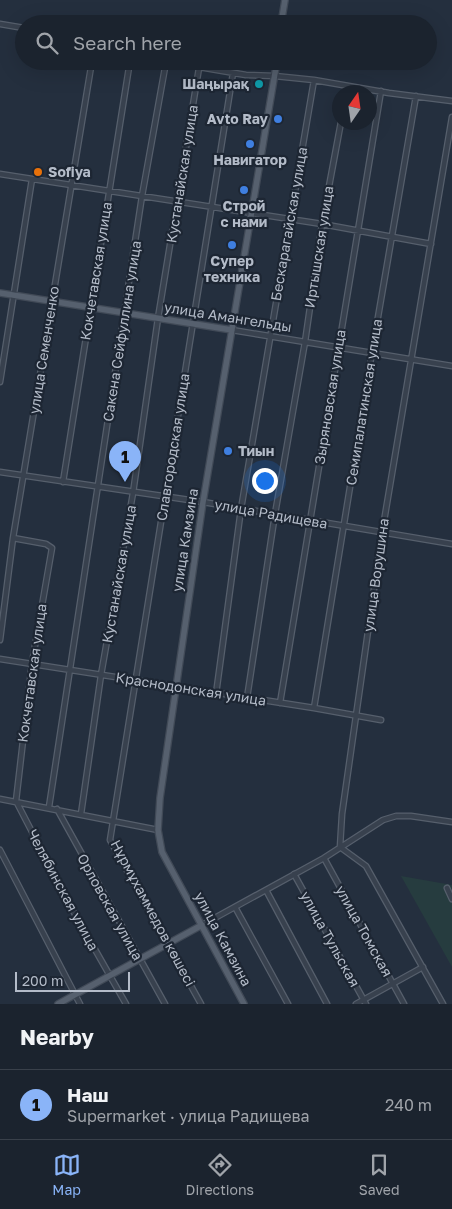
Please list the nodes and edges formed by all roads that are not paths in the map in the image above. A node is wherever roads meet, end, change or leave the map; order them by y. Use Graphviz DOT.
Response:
graph roads {
  1 [pos="285,0"];
  2 [pos="283,15"];
  3 [pos="0,24"];
  4 [pos="15,26"];
  5 [pos="91,70"];
  6 [pos="129,70"];
  7 [pos="164,70"];
  8 [pos="199,70"];
  9 [pos="213,70"];
  10 [pos="276,70"];
  11 [pos="233,73"];
  12 [pos="275,76"];
  13 [pos="314,80"];
  14 [pos="342,85"];
  15 [pos="377,90"];
  16 [pos="381,91"];
  17 [pos="416,96"];
  18 [pos="452,101"];
  19 [pos="452,117"];
  20 [pos="339,130"];
  21 [pos="0,174"];
  22 [pos="32,179"];
  23 [pos="72,185"];
  24 [pos="109,191"];
  25 [pos="142,196"];
  26 [pos="178,202"];
  27 [pos="212,207"];
  28 [pos="252,213"];
  29 [pos="289,219"];
  30 [pos="322,224"];
  31 [pos="357,231"];
  32 [pos="392,237"];
  33 [pos="432,244"];
  34 [pos="0,293"];
  35 [pos="14,295"];
  36 [pos="52,301"];
  37 [pos="90,307"];
  38 [pos="125,313"];
  39 [pos="158,318"];
  40 [pos="193,324"];
  41 [pos="232,330"];
  42 [pos="270,337"];
  43 [pos="305,342"];
  44 [pos="338,347"];
  45 [pos="372,352"];
  46 [pos="412,358"];
  47 [pos="452,366"];
  48 [pos="0,382"];
  49 [pos="0,472"];
  50 [pos="23,475"];
  51 [pos="63,482"];
  52 [pos="97,487"];
  53 [pos="133,493"];
  54 [pos="165,498"];
  55 [pos="203,502"];
  56 [pos="241,509"];
  57 [pos="275,514"];
  58 [pos="310,520"];
  59 [pos="343,526"];
  60 [pos="382,532"];
  61 [pos="13,538"];
  62 [pos="452,544"];
  63 [pos="0,640"];
  64 [pos="0,659"];
  65 [pos="32,664"];
  66 [pos="70,670"];
  67 [pos="101,675"];
  68 [pos="135,680"];
  69 [pos="176,687"];
  70 [pos="216,694"];
  71 [pos="247,698"];
  72 [pos="280,703"];
  73 [pos="314,708"];
  74 [pos="357,716"];
  75 [pos="382,720"];
  76 [pos="0,799"];
  77 [pos="16,801"];
  78 [pos="49,808"];
  79 [pos="57,809"];
  80 [pos="81,814"];
  81 [pos="114,820"];
  82 [pos="452,822"];
  83 [pos="158,830"];
  84 [pos="340,847"];
  85 [pos="0,850"];
  86 [pos="324,858"];
  87 [pos="294,874"];
  88 [pos="447,888"];
  89 [pos="266,890"];
  90 [pos="452,899"];
  91 [pos="235,907"];
  92 [pos="202,925"];
  93 [pos="168,943"];
  94 [pos="139,960"];
  95 [pos="423,967"];
  96 [pos="110,976"];
  97 [pos="393,984"];
  98 [pos="75,995"];
  99 [pos="365,1002"];
  100 [pos="58,1004"];
  101 [pos="80,1004"];
  102 [pos="126,1004"];
  103 [pos="164,1004"];
  104 [pos="201,1004"];
  105 [pos="244,1004"];
  106 [pos="288,1004"];
  107 [pos="327,1004"];
  108 [pos="356,1004"];
  109 [pos="404,1004"];
  110 [pos="443,1004"];
  1 -- 2 [label="main road"];
  3 -- 4 [label="street"];
  5 -- 23 [label="street, улица Семенченко"];
  6 -- 24 [label="street, Кокчетавская улица"];
  7 -- 25 [label="street, Сакена Сейфуллина улица"];
  8 -- 26 [label="street, Кустанайская улица"];
  9 -- 11 [label="street"];
  10 -- 12 [label="main road, улица Камзина"];
  11 -- 12 [label="street"];
  11 -- 27 [label="street, Славгородская улица"];
  12 -- 13 [label="street"];
  12 -- 28 [label="main road, улица Камзина"];
  13 -- 14 [label="street"];
  13 -- 29 [label="street, Бескарагайская улица"];
  15 -- 16 [label="street"];
  16 -- 17 [label="street"];
  16 -- 31 [label="street, Зыряновская улица"];
  17 -- 18 [label="street"];
  17 -- 32 [label="street, Семипалатинская улица"];
  19 -- 33 [label="street, улица Ворушина"];
  20 -- 30 [label="street, Иртышская улица"];
  21 -- 22 [label="street"];
  22 -- 23 [label="street"];
  22 -- 35 [label="street"];
  23 -- 24 [label="street"];
  23 -- 36 [label="street, улица Семенченко"];
  24 -- 25 [label="street"];
  24 -- 37 [label="street, Кокчетавская улица"];
  25 -- 26 [label="street"];
  25 -- 38 [label="street, Сакена Сейфуллина улица"];
  26 -- 27 [label="street"];
  26 -- 39 [label="street, Кустанайская улица"];
  27 -- 28 [label="street"];
  27 -- 40 [label="street, Славгородская улица"];
  28 -- 29 [label="street"];
  28 -- 41 [label="main road, улица Камзина"];
  29 -- 30 [label="street"];
  29 -- 42 [label="street, Бескарагайская улица"];
  30 -- 31 [label="street"];
  30 -- 43 [label="street, Иртышская улица"];
  31 -- 32 [label="street"];
  31 -- 44 [label="street, Зыряновская улица"];
  32 -- 33 [label="street"];
  32 -- 45 [label="street, Семипалатинская улица"];
  33 -- 46 [label="street, улица Ворушина"];
  34 -- 35 [label="main road, улица Амангельды"];
  35 -- 36 [label="main road, улица Амангельды"];
  35 -- 48 [label="street"];
  36 -- 37 [label="main road, улица Амангельды"];
  36 -- 50 [label="street, улица Семенченко"];
  37 -- 38 [label="main road, улица Амангельды"];
  37 -- 51 [label="street, Кокчетавская улица"];
  38 -- 39 [label="main road, улица Амангельды"];
  38 -- 52 [label="street, Сакена Сейфуллина улица"];
  39 -- 40 [label="main road, улица Амангельды"];
  39 -- 53 [label="street, Кустанайская улица"];
  40 -- 41 [label="main road, улица Амангельды"];
  40 -- 54 [label="street, Славгородская улица"];
  41 -- 42 [label="street, улица Амангельды"];
  41 -- 55 [label="main road, улица Камзина"];
  42 -- 43 [label="street, улица Амангельды"];
  42 -- 56 [label="street, Бескарагайская улица"];
  43 -- 44 [label="street, улица Амангельды"];
  43 -- 57 [label="street, Иртышская улица"];
  44 -- 45 [label="street, улица Амангельды"];
  44 -- 58 [label="street, Зыряновская улица"];
  45 -- 46 [label="street, улица Амангельды"];
  45 -- 59 [label="street, Семипалатинская улица"];
  46 -- 47 [label="street, улица Амангельды"];
  46 -- 60 [label="street, улица Ворушина"];
  49 -- 50 [label="street, улица Радищева"];
  50 -- 51 [label="street, улица Радищева"];
  50 -- 61 [label="street, улица Семенченко"];
  51 -- 52 [label="street, улица Радищева"];
  52 -- 53 [label="street, улица Радищева"];
  52 -- 66 [label="street, Сакена Сейфуллина улица"];
  53 -- 54 [label="street, улица Радищева"];
  53 -- 67 [label="street, Кустанайская улица"];
  54 -- 55 [label="street, улица Радищева"];
  54 -- 68 [label="street, Славгородская улица"];
  55 -- 56 [label="street, улица Радищева"];
  55 -- 69 [label="main road, улица Камзина"];
  56 -- 57 [label="street, улица Радищева"];
  56 -- 70 [label="street, Бескарагайская улица"];
  57 -- 58 [label="street, улица Радищева"];
  57 -- 71 [label="street, Иртышская улица"];
  58 -- 59 [label="street, улица Радищева"];
  58 -- 72 [label="street, Зыряновская улица"];
  59 -- 60 [label="street, улица Радищева"];
  59 -- 73 [label="street, Семипалатинская улица"];
  60 -- 62 [label="street, улица Радищева"];
  60 -- 74 [label="street, улица Ворушина"];
  61 -- 63 [label="street, улица Семенченко"];
  61 -- 65 [label="street, Кокчетавская улица"];
  64 -- 65 [label="street, Краснодонская улица"];
  65 -- 66 [label="street, Краснодонская улица"];
  65 -- 77 [label="street, Кокчетавская улица"];
  66 -- 67 [label="street, Краснодонская улица"];
  66 -- 78 [label="street, Сакена Сейфуллина улица"];
  67 -- 68 [label="street, Краснодонская улица"];
  67 -- 80 [label="street, Кустанайская улица"];
  68 -- 69 [label="street, Краснодонская улица"];
  68 -- 81 [label="street, Славгородская улица"];
  69 -- 70 [label="street, Краснодонская улица"];
  69 -- 83 [label="main road, улица Камзина"];
  70 -- 71 [label="street, Краснодонская улица"];
  71 -- 72 [label="street, Краснодонская улица"];
  72 -- 73 [label="street, Краснодонская улица"];
  73 -- 74 [label="street, Краснодонская улица"];
  74 -- 75 [label="street, Краснодонская улица"];
  74 -- 84 [label="street, улица Ворушина"];
  76 -- 77 [label="street"];
  77 -- 78 [label="street"];
  77 -- 96 [label="street, Челябинская улица"];
  78 -- 79 [label="street"];
  79 -- 80 [label="street"];
  79 -- 94 [label="street, Орловская улица"];
  80 -- 81 [label="street"];
  81 -- 83 [label="street"];
  81 -- 93 [label="street, Нұрмұхаммедов көшесі"];
  82 -- 84 [label="street"];
  83 -- 92 [label="main road, улица Камзина"];
  84 -- 86 [label="street"];
  84 -- 95 [label="street"];
  85 -- 98 [label="street"];
  86 -- 87 [label="street"];
  86 -- 97 [label="street, улица Томская"];
  87 -- 89 [label="street"];
  87 -- 99 [label="street, улица Тульская"];
  88 -- 90 [label="street"];
  89 -- 91 [label="street"];
  89 -- 107 [label="street"];
  91 -- 92 [label="street"];
  91 -- 106 [label="street"];
  92 -- 93 [label="main road"];
  92 -- 105 [label="main road, улица Камзина"];
  93 -- 94 [label="main road"];
  93 -- 104 [label="street, Нұрмұхаммедов көшесі"];
  94 -- 96 [label="main road"];
  94 -- 103 [label="street, Орловская улица"];
  95 -- 97 [label="street"];
  95 -- 110 [label="street"];
  96 -- 98 [label="main road"];
  96 -- 102 [label="street, Челябинская улица"];
  97 -- 99 [label="street"];
  97 -- 109 [label="street, улица Томская"];
  98 -- 100 [label="main road"];
  98 -- 101 [label="street"];
  99 -- 108 [label="street"];
}
